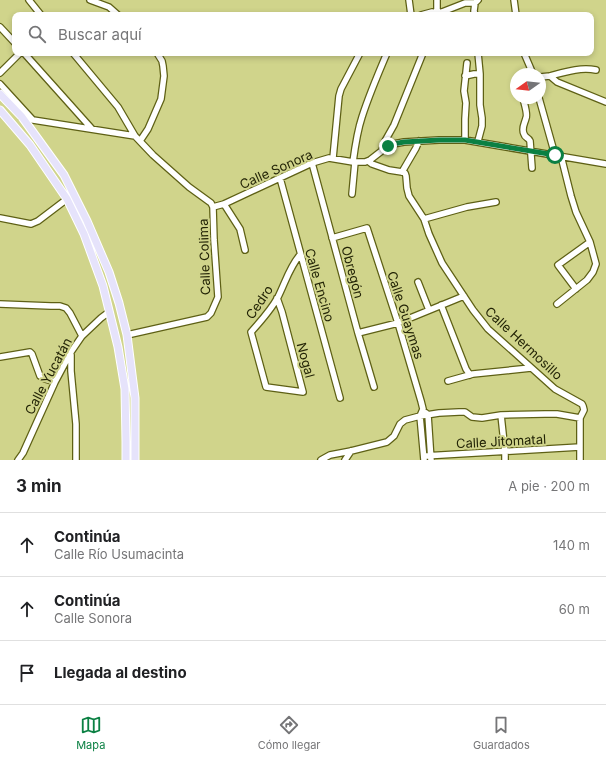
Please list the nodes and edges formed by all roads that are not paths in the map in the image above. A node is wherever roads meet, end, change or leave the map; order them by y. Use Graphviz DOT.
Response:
graph roads {
  1 [pos="29,0"];
  2 [pos="90,0"];
  3 [pos="409,0"];
  4 [pos="437,0"];
  5 [pos="514,0"];
  6 [pos="476,1"];
  7 [pos="39,12"];
  8 [pos="115,12"];
  9 [pos="411,12"];
  10 [pos="437,12"];
  11 [pos="442,12"];
  12 [pos="474,12"];
  13 [pos="516,12"];
  14 [pos="0,27"];
  15 [pos="12,40"];
  16 [pos="17,56"];
  17 [pos="27,56"];
  18 [pos="76,56"];
  19 [pos="158,56"];
  20 [pos="358,56"];
  21 [pos="386,56"];
  22 [pos="422,56"];
  23 [pos="478,56"];
  24 [pos="525,56"];
  25 [pos="467,63"];
  26 [pos="530,68"];
  27 [pos="596,70"];
  28 [pos="0,73"];
  29 [pos="480,74"];
  30 [pos="465,76"];
  31 [pos="546,76"];
  32 [pos="550,76"];
  33 [pos="0,84"];
  34 [pos="0,94"];
  35 [pos="606,102"];
  36 [pos="524,104"];
  37 [pos="541,104"];
  38 [pos="0,110"];
  39 [pos="22,117"];
  40 [pos="34,120"];
  41 [pos="92,129"];
  42 [pos="135,136"];
  43 [pos="465,140"];
  44 [pos="140,141"];
  45 [pos="419,141"];
  46 [pos="478,141"];
  47 [pos="382,150"];
  48 [pos="530,151"];
  49 [pos="558,156"];
  50 [pos="333,158"];
  51 [pos="368,161"];
  52 [pos="354,162"];
  53 [pos="312,163"];
  54 [pos="606,164"];
  55 [pos="532,168"];
  56 [pos="404,172"];
  57 [pos="280,178"];
  58 [pos="352,194"];
  59 [pos="67,199"];
  60 [pos="496,202"];
  61 [pos="224,204"];
  62 [pos="213,207"];
  63 [pos="0,218"];
  64 [pos="424,219"];
  65 [pos="332,238"];
  66 [pos="590,242"];
  67 [pos="245,250"];
  68 [pos="300,255"];
  69 [pos="418,282"];
  70 [pos="576,289"];
  71 [pos="464,296"];
  72 [pos="277,298"];
  73 [pos="0,304"];
  74 [pos="557,304"];
  75 [pos="442,305"];
  76 [pos="429,310"];
  77 [pos="110,312"];
  78 [pos="398,322"];
  79 [pos="358,333"];
  80 [pos="126,335"];
  81 [pos="82,336"];
  82 [pos="71,352"];
  83 [pos="0,357"];
  84 [pos="531,368"];
  85 [pos="470,376"];
  86 [pos="448,381"];
  87 [pos="55,382"];
  88 [pos="266,386"];
  89 [pos="374,387"];
  90 [pos="340,398"];
  91 [pos="422,408"];
  92 [pos="428,415"];
  93 [pos="500,415"];
  94 [pos="420,416"];
  95 [pos="580,418"];
  96 [pos="580,447"];
  97 [pos="351,452"];
  98 [pos="505,452"];
  99 [pos="424,458"];
  100 [pos="431,458"];
  101 [pos="18,460"];
  102 [pos="76,460"];
  103 [pos="126,460"];
  104 [pos="135,460"];
  105 [pos="321,460"];
  106 [pos="345,460"];
  107 [pos="505,460"];
  108 [pos="580,460"];
  1 -- 7 [label="street"];
  2 -- 8 [label="street"];
  3 -- 9 [label="street"];
  4 -- 10 [label="street"];
  5 -- 13 [label="street"];
  6 -- 11 [label="street"];
  6 -- 12 [label="street"];
  14 -- 15 [label="street"];
  16 -- 28 [label="street"];
  17 -- 41 [label="street"];
  18 -- 42 [label="street"];
  19 -- 44 [label="street"];
  20 -- 50 [label="street"];
  21 -- 52 [label="street"];
  22 -- 47 [label="street"];
  23 -- 29 [label="street"];
  24 -- 26 [label="street"];
  25 -- 30 [label="street"];
  27 -- 32 [label="street"];
  29 -- 30 [label="street"];
  29 -- 46 [label="street"];
  30 -- 43 [label="street"];
  31 -- 32 [label="street"];
  32 -- 35 [label="street"];
  33 -- 40 [label="street"];
  34 -- 39 [label="main road"];
  36 -- 48 [label="street"];
  37 -- 49 [label="street"];
  38 -- 59 [label="main road"];
  39 -- 40 [label="street"];
  39 -- 80 [label="main road"];
  40 -- 41 [label="street"];
  41 -- 42 [label="street"];
  42 -- 44 [label="street"];
  43 -- 45 [label="street"];
  43 -- 46 [label="street"];
  44 -- 62 [label="street"];
  45 -- 47 [label="street"];
  45 -- 56 [label="street"];
  46 -- 48 [label="street"];
  47 -- 51 [label="street"];
  48 -- 49 [label="street"];
  48 -- 55 [label="street"];
  49 -- 54 [label="street"];
  49 -- 66 [label="street"];
  50 -- 52 [label="street, Calle Sonora"];
  50 -- 53 [label="street, Calle Sonora"];
  51 -- 52 [label="street, Calle Sonora"];
  51 -- 56 [label="street"];
  52 -- 58 [label="street"];
  53 -- 57 [label="street, Calle Sonora"];
  53 -- 65 [label="street, Obregón"];
  56 -- 64 [label="street, Calle Hermosillo"];
  57 -- 61 [label="street, Calle Sonora"];
  57 -- 68 [label="street, Calle Encino"];
  59 -- 63 [label="street"];
  59 -- 77 [label="main road"];
  60 -- 64 [label="street"];
  61 -- 62 [label="street, Calle Sonora"];
  61 -- 67 [label="street"];
  62 -- 80 [label="street, Calle Colima"];
  64 -- 71 [label="street, Calle Hermosillo"];
  65 -- 78 [label="street, Calle Guaymas"];
  65 -- 79 [label="street, Obregón"];
  66 -- 70 [label="street"];
  66 -- 70 [label="street"];
  68 -- 72 [label="street, Cedro"];
  68 -- 90 [label="street, Calle Encino"];
  69 -- 76 [label="street"];
  70 -- 74 [label="street"];
  71 -- 75 [label="street"];
  71 -- 84 [label="street, Calle Hermosillo"];
  72 -- 88 [label="street, Cedro"];
  72 -- 88 [label="street, Nogal"];
  73 -- 81 [label="street"];
  75 -- 76 [label="street"];
  75 -- 85 [label="street"];
  76 -- 78 [label="street"];
  77 -- 81 [label="street, Calle Yucatán"];
  77 -- 103 [label="main road"];
  78 -- 79 [label="street"];
  78 -- 91 [label="street, Calle Guaymas"];
  79 -- 89 [label="street, Obregón"];
  80 -- 104 [label="main road"];
  81 -- 82 [label="street, Calle Yucatán"];
  82 -- 87 [label="street, Calle Yucatán"];
  82 -- 102 [label="street"];
  83 -- 87 [label="street"];
  84 -- 85 [label="street"];
  84 -- 95 [label="street, Calle Hermosillo"];
  85 -- 86 [label="street"];
  87 -- 101 [label="street, Calle Yucatán"];
  91 -- 92 [label="street, Calle Guaymas"];
  91 -- 94 [label="street, Calle Guaymas"];
  92 -- 93 [label="street"];
  92 -- 94 [label="street"];
  92 -- 100 [label="street"];
  93 -- 95 [label="street"];
  93 -- 98 [label="street"];
  94 -- 97 [label="street"];
  94 -- 99 [label="street, Calle Guaymas"];
  95 -- 96 [label="street"];
  96 -- 98 [label="street, Calle Jitomatal"];
  96 -- 108 [label="street"];
  97 -- 105 [label="street"];
  97 -- 106 [label="street"];
  98 -- 100 [label="street, Calle Jitomatal"];
  98 -- 107 [label="street"];
  99 -- 100 [label="street, Calle Jitomatal"];
}
